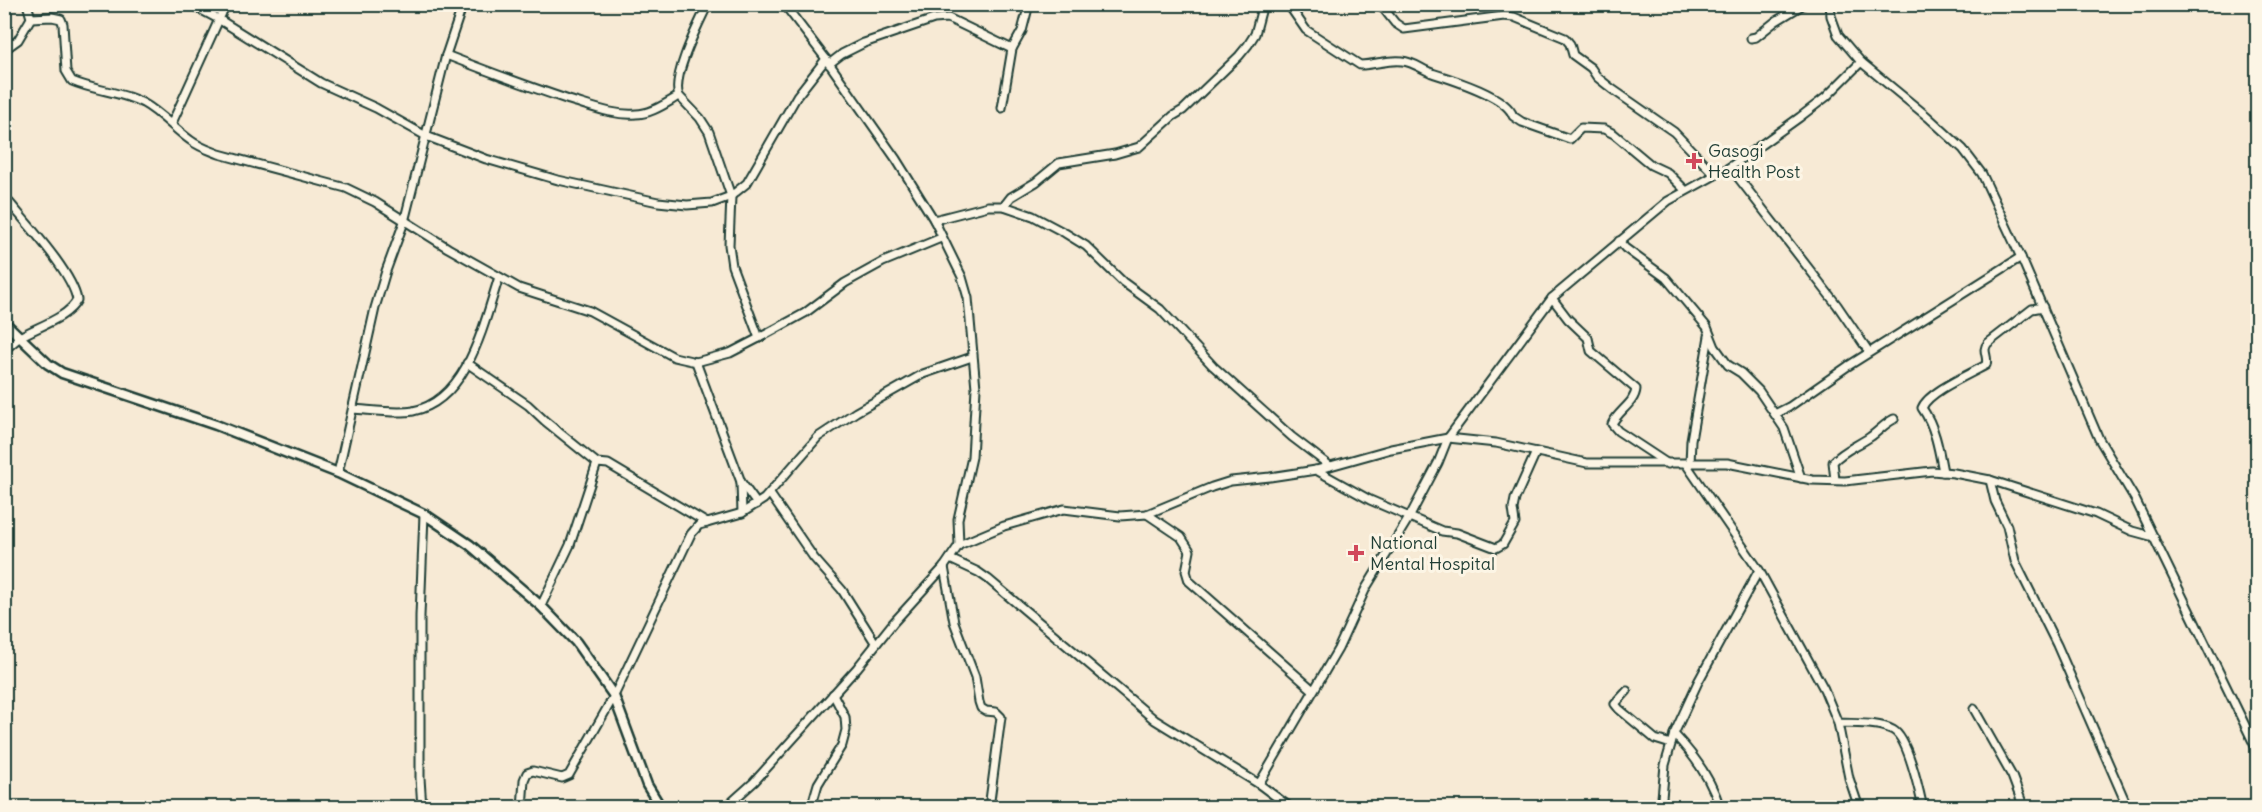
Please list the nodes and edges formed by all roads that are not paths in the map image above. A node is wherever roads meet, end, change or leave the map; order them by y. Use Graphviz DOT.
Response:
graph roads {
  1 [pos="27,4"];
  2 [pos="190,4"];
  3 [pos="226,4"];
  4 [pos="462,4"];
  5 [pos="708,4"];
  6 [pos="784,4"];
  7 [pos="1029,4"];
  8 [pos="1263,4"];
  9 [pos="1288,4"];
  10 [pos="1380,4"];
  11 [pos="1804,4"];
  12 [pos="1830,4"];
  13 [pos="31,18"];
  14 [pos="220,20"];
  15 [pos="1751,38"];
  16 [pos="1012,49"];
  17 [pos="4,50"];
  18 [pos="447,55"];
  19 [pos="828,61"];
  20 [pos="1861,62"];
  21 [pos="679,96"];
  22 [pos="1002,108"];
  23 [pos="172,123"];
  24 [pos="426,136"];
  25 [pos="1730,167"];
  26 [pos="1715,175"];
  27 [pos="1685,190"];
  28 [pos="731,195"];
  29 [pos="4,196"];
  30 [pos="1004,206"];
  31 [pos="934,220"];
  32 [pos="405,222"];
  33 [pos="941,238"];
  34 [pos="1619,241"];
  35 [pos="2021,257"];
  36 [pos="500,278"];
  37 [pos="1552,298"];
  38 [pos="2043,307"];
  39 [pos="4,322"];
  40 [pos="1709,336"];
  41 [pos="20,337"];
  42 [pos="759,338"];
  43 [pos="4,350"];
  44 [pos="1869,352"];
  45 [pos="972,357"];
  46 [pos="696,362"];
  47 [pos="467,363"];
  48 [pos="352,409"];
  49 [pos="1775,414"];
  50 [pos="1894,419"];
  51 [pos="1448,438"];
  52 [pos="1536,452"];
  53 [pos="597,462"];
  54 [pos="1668,464"];
  55 [pos="1688,464"];
  56 [pos="1330,466"];
  57 [pos="1316,470"];
  58 [pos="1943,472"];
  59 [pos="338,473"];
  60 [pos="1801,478"];
  61 [pos="1835,480"];
  62 [pos="1990,480"];
  63 [pos="741,482"];
  64 [pos="770,494"];
  65 [pos="757,504"];
  66 [pos="742,513"];
  67 [pos="424,514"];
  68 [pos="1147,514"];
  69 [pos="1410,516"];
  70 [pos="707,523"];
  71 [pos="2154,537"];
  72 [pos="959,545"];
  73 [pos="950,559"];
  74 [pos="944,567"];
  75 [pos="1759,570"];
  76 [pos="541,606"];
  77 [pos="876,644"];
  78 [pos="1313,690"];
  79 [pos="1627,691"];
  80 [pos="834,694"];
  81 [pos="614,696"];
  82 [pos="1974,709"];
  83 [pos="1838,723"];
  84 [pos="1674,734"];
  85 [pos="1671,744"];
  86 [pos="2258,752"];
  87 [pos="1259,784"];
  88 [pos="422,807"];
  89 [pos="522,807"];
  90 [pos="661,807"];
  91 [pos="725,807"];
  92 [pos="811,807"];
  93 [pos="989,807"];
  94 [pos="1291,807"];
  95 [pos="1659,807"];
  96 [pos="1720,807"];
  97 [pos="1859,807"];
  98 [pos="1923,807"];
  99 [pos="2024,807"];
  100 [pos="2127,807"];
  1 -- 13 [label="street"];
  2 -- 14 [label="street"];
  3 -- 14 [label="street"];
  4 -- 18 [label="street"];
  5 -- 21 [label="street"];
  6 -- 19 [label="street"];
  7 -- 16 [label="street"];
  8 -- 30 [label="street"];
  9 -- 27 [label="street"];
  10 -- 26 [label="street"];
  11 -- 15 [label="street"];
  12 -- 20 [label="street"];
  13 -- 17 [label="street"];
  13 -- 23 [label="street"];
  14 -- 23 [label="street"];
  14 -- 24 [label="street"];
  16 -- 19 [label="street"];
  16 -- 22 [label="street"];
  18 -- 21 [label="street"];
  18 -- 24 [label="street"];
  19 -- 28 [label="street"];
  19 -- 31 [label="street"];
  20 -- 25 [label="street"];
  20 -- 35 [label="street"];
  21 -- 28 [label="street"];
  23 -- 32 [label="street"];
  24 -- 28 [label="street"];
  24 -- 32 [label="street"];
  25 -- 26 [label="street"];
  25 -- 44 [label="street"];
  26 -- 27 [label="street"];
  27 -- 34 [label="street"];
  28 -- 42 [label="street"];
  29 -- 41 [label="street"];
  30 -- 31 [label="street"];
  30 -- 56 [label="street"];
  31 -- 33 [label="street"];
  32 -- 36 [label="street"];
  32 -- 48 [label="street"];
  33 -- 42 [label="street"];
  33 -- 45 [label="street"];
  34 -- 37 [label="street"];
  34 -- 40 [label="street"];
  35 -- 38 [label="street"];
  35 -- 44 [label="street"];
  36 -- 46 [label="street"];
  36 -- 47 [label="street"];
  37 -- 51 [label="street"];
  37 -- 54 [label="street"];
  38 -- 58 [label="street"];
  38 -- 71 [label="street"];
  39 -- 41 [label="street"];
  40 -- 49 [label="street"];
  40 -- 55 [label="street"];
  41 -- 43 [label="street"];
  41 -- 59 [label="street"];
  42 -- 46 [label="street"];
  44 -- 49 [label="street"];
  45 -- 64 [label="street"];
  45 -- 72 [label="street"];
  46 -- 63 [label="street"];
  47 -- 48 [label="street"];
  47 -- 53 [label="street"];
  48 -- 59 [label="street"];
  49 -- 60 [label="street"];
  50 -- 61 [label="street"];
  51 -- 52 [label="street"];
  51 -- 56 [label="street"];
  51 -- 69 [label="street"];
  52 -- 54 [label="street"];
  52 -- 69 [label="street"];
  53 -- 70 [label="street"];
  53 -- 76 [label="street"];
  54 -- 55 [label="street"];
  55 -- 60 [label="street"];
  55 -- 75 [label="street"];
  56 -- 57 [label="street"];
  57 -- 68 [label="street"];
  57 -- 69 [label="street"];
  58 -- 61 [label="street"];
  58 -- 62 [label="street"];
  59 -- 67 [label="street"];
  60 -- 61 [label="street"];
  62 -- 71 [label="street"];
  62 -- 100 [label="street"];
  63 -- 65 [label="street"];
  63 -- 66 [label="street"];
  64 -- 65 [label="street"];
  64 -- 77 [label="street"];
  65 -- 66 [label="street"];
  66 -- 70 [label="street"];
  67 -- 76 [label="street"];
  67 -- 88 [label="street"];
  68 -- 72 [label="street"];
  68 -- 78 [label="street"];
  69 -- 78 [label="street"];
  70 -- 81 [label="street"];
  71 -- 86 [label="street"];
  72 -- 73 [label="street"];
  73 -- 74 [label="street"];
  73 -- 87 [label="street"];
  74 -- 77 [label="street"];
  74 -- 93 [label="street"];
  75 -- 83 [label="street"];
  75 -- 84 [label="street"];
  76 -- 81 [label="street"];
  77 -- 80 [label="street"];
  78 -- 87 [label="street"];
  79 -- 85 [label="street"];
  80 -- 91 [label="street"];
  80 -- 92 [label="street"];
  81 -- 89 [label="street"];
  81 -- 90 [label="street"];
  82 -- 99 [label="street"];
  83 -- 97 [label="street"];
  83 -- 98 [label="street"];
  84 -- 85 [label="street"];
  84 -- 96 [label="street"];
  85 -- 95 [label="street"];
  87 -- 94 [label="street"];
}
